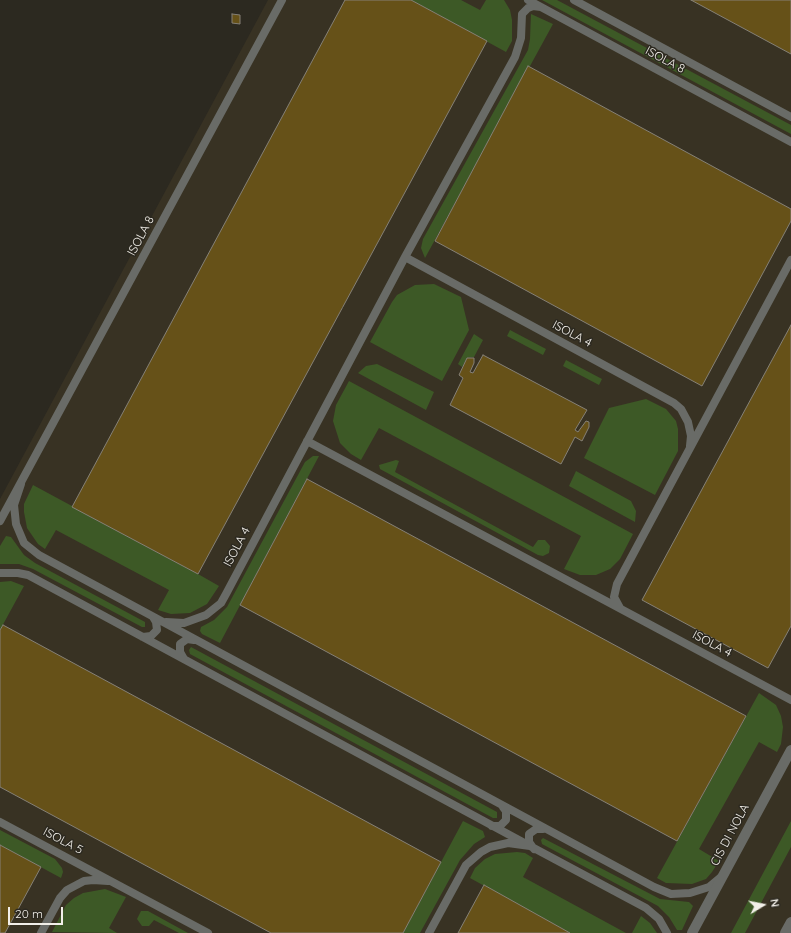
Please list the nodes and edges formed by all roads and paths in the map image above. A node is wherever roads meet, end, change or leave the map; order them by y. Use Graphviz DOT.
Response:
graph roads {
  1 [pos="282,0"];
  2 [pos="528,0"];
  3 [pos="574,0"];
  4 [pos="537,4"];
  5 [pos="791,117"];
  6 [pos="791,142"];
  7 [pos="405,257"];
  8 [pos="791,260"];
  9 [pos="307,441"];
  10 [pos="686,458"];
  11 [pos="21,484"];
  12 [pos="0,521"];
  13 [pos="0,573"];
  14 [pos="622,610"];
  15 [pos="155,618"];
  16 [pos="142,636"];
  17 [pos="195,640"];
  18 [pos="185,659"];
  19 [pos="791,700"];
  20 [pos="791,750"];
  21 [pos="503,807"];
  22 [pos="0,822"];
  23 [pos="491,826"];
  24 [pos="544,830"];
  25 [pos="532,848"];
  26 [pos="725,872"];
  27 [pos="115,882"];
  28 [pos="791,922"];
  29 [pos="41,933"];
  30 [pos="208,933"];
  31 [pos="429,933"];
  32 [pos="667,933"];
  33 [pos="692,933"];
  34 [pos="785,933"];
  1 -- 11 [label="lane, ISOLA 8"];
  2 -- 4 [label="lane, ISOLA 8"];
  3 -- 5 [label="lane, ISOLA 8"];
  4 -- 6 [label="lane, ISOLA 8"];
  4 -- 7 [label="lane, ISOLA 4"];
  7 -- 9 [label="lane, ISOLA 4"];
  7 -- 10 [label="lane, ISOLA 4"];
  8 -- 10 [label="lane, ISOLA 4"];
  9 -- 14 [label="lane, ISOLA 4"];
  9 -- 15 [label="lane, ISOLA 4"];
  10 -- 14 [label="lane, ISOLA 4"];
  11 -- 12 [label="lane"];
  11 -- 15 [label="lane"];
  13 -- 16 [label="lane"];
  14 -- 19 [label="lane, ISOLA 4"];
  15 -- 16 [label="lane"];
  15 -- 17 [label="lane"];
  16 -- 18 [label="lane"];
  17 -- 18 [label="lane"];
  17 -- 21 [label="lane"];
  18 -- 23 [label="lane"];
  20 -- 26 [label="street, CIS DI NOLA"];
  21 -- 23 [label="lane"];
  21 -- 24 [label="lane"];
  22 -- 27 [label="lane, ISOLA 5"];
  23 -- 25 [label="lane"];
  24 -- 25 [label="lane"];
  24 -- 26 [label="lane"];
  25 -- 31 [label="lane"];
  25 -- 32 [label="lane"];
  26 -- 33 [label="street, CIS DI NOLA"];
  27 -- 29 [label="lane, ISOLA 5"];
  27 -- 30 [label="lane, ISOLA 5"];
  28 -- 34 [label="street"];
}
